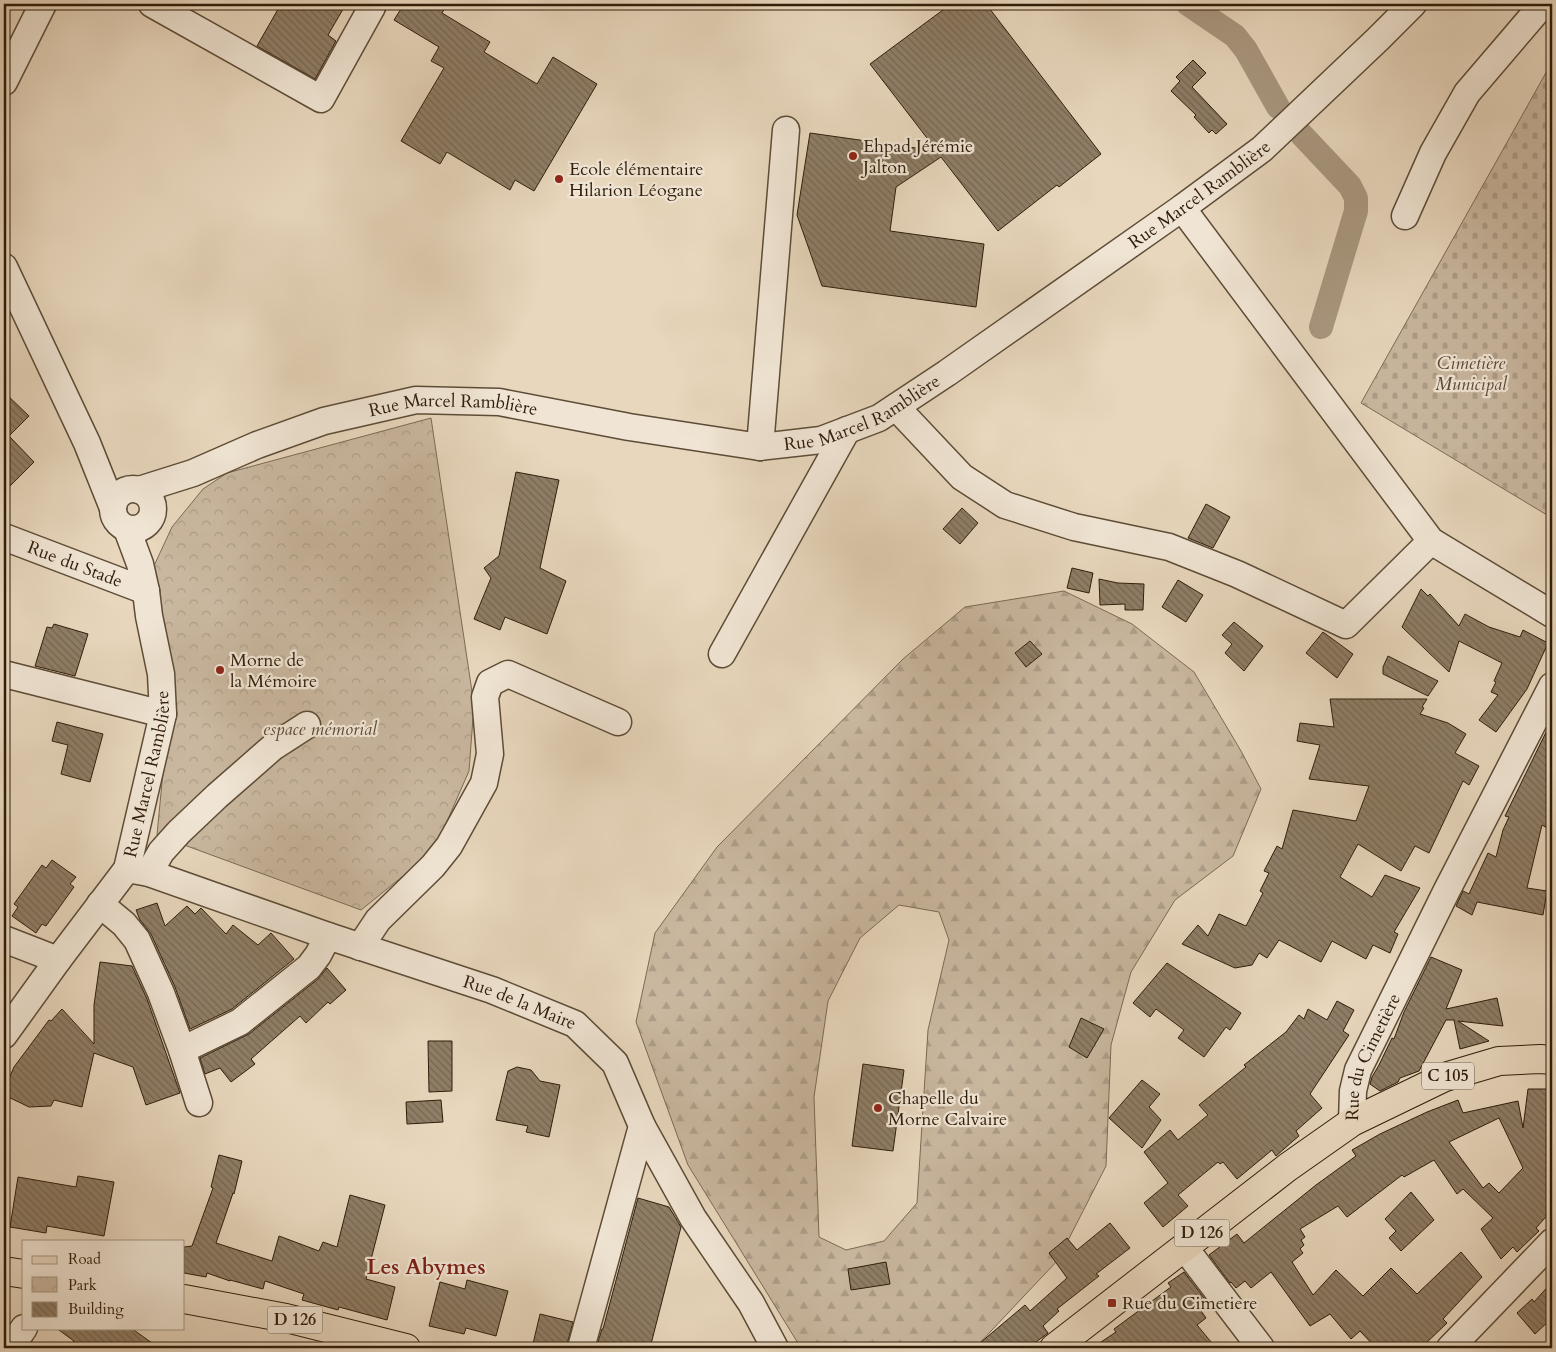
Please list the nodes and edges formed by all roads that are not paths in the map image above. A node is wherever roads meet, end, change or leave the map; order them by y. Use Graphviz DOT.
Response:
graph roads {
  1 [pos="43,4"];
  2 [pos="152,4"];
  3 [pos="1413,4"];
  4 [pos="1539,5"];
  5 [pos="372,7"];
  6 [pos="4,82"];
  7 [pos="786,130"];
  8 [pos="1182,208"];
  9 [pos="1406,216"];
  10 [pos="4,267"];
  11 [pos="896,407"];
  12 [pos="847,430"];
  13 [pos="760,448"];
  14 [pos="134,510"];
  15 [pos="4,537"];
  16 [pos="1431,541"];
  17 [pos="146,591"];
  18 [pos="1552,614"];
  19 [pos="722,654"];
  20 [pos="4,674"];
  21 [pos="1552,686"];
  22 [pos="162,714"];
  23 [pos="618,722"];
  24 [pos="307,724"];
  25 [pos="138,871"];
  26 [pos="100,904"];
  27 [pos="328,936"];
  28 [pos="4,938"];
  29 [pos="360,947"];
  30 [pos="58,960"];
  31 [pos="4,1035"];
  32 [pos="182,1050"];
  33 [pos="1552,1060"];
  34 [pos="199,1103"];
  35 [pos="1352,1122"];
  36 [pos="642,1126"];
  37 [pos="1552,1242"];
  38 [pos="1184,1247"];
  39 [pos="4,1271"];
  40 [pos="22,1274"];
  41 [pos="185,1299"];
  42 [pos="23,1330"];
  43 [pos="10,1348"];
  44 [pos="406,1348"];
  45 [pos="581,1348"];
  46 [pos="775,1348"];
  47 [pos="1054,1348"];
  48 [pos="1261,1348"];
  49 [pos="1450,1348"];
  1 -- 6 [label="street"];
  2 -- 5 [label="street"];
  3 -- 8 [label="street, Rue Marcel Ramblière"];
  4 -- 9 [label="street"];
  7 -- 13 [label="street"];
  8 -- 11 [label="street, Rue Marcel Ramblière"];
  8 -- 16 [label="street"];
  10 -- 14 [label="street"];
  11 -- 12 [label="street, Rue Marcel Ramblière"];
  11 -- 16 [label="street"];
  12 -- 13 [label="street, Rue Marcel Ramblière"];
  12 -- 19 [label="street"];
  13 -- 14 [label="street, Rue Marcel Ramblière"];
  14 -- 17 [label="street, Rue Marcel Ramblière"];
  15 -- 17 [label="street, Rue du Stade"];
  16 -- 18 [label="street"];
  17 -- 22 [label="street, Rue Marcel Ramblière"];
  20 -- 22 [label="street"];
  21 -- 35 [label="street, Rue du Cimetière"];
  22 -- 25 [label="street, Rue Marcel Ramblière"];
  23 -- 29 [label="street"];
  24 -- 25 [label="street"];
  25 -- 26 [label="street, Rue Marcel Ramblière"];
  25 -- 27 [label="street, Rue de la Maire"];
  26 -- 30 [label="street, Rue Marcel Ramblière"];
  26 -- 32 [label="street"];
  27 -- 29 [label="street, Rue de la Maire"];
  27 -- 32 [label="street"];
  28 -- 30 [label="street"];
  29 -- 36 [label="street, Rue de la Maire"];
  30 -- 31 [label="street, Rue Marcel Ramblière"];
  32 -- 34 [label="street"];
  33 -- 35 [label="main road, C 105"];
  35 -- 38 [label="main road, Rue du Cimetière / D 126"];
  36 -- 45 [label="street"];
  36 -- 46 [label="street, Rue de la Maire"];
  37 -- 49 [label="street"];
  38 -- 47 [label="main road, Rue du Cimetière / D 126"];
  38 -- 48 [label="street"];
  39 -- 40 [label="main road"];
  41 -- 44 [label="main road, D 126"];
  42 -- 43 [label="street"];
}
